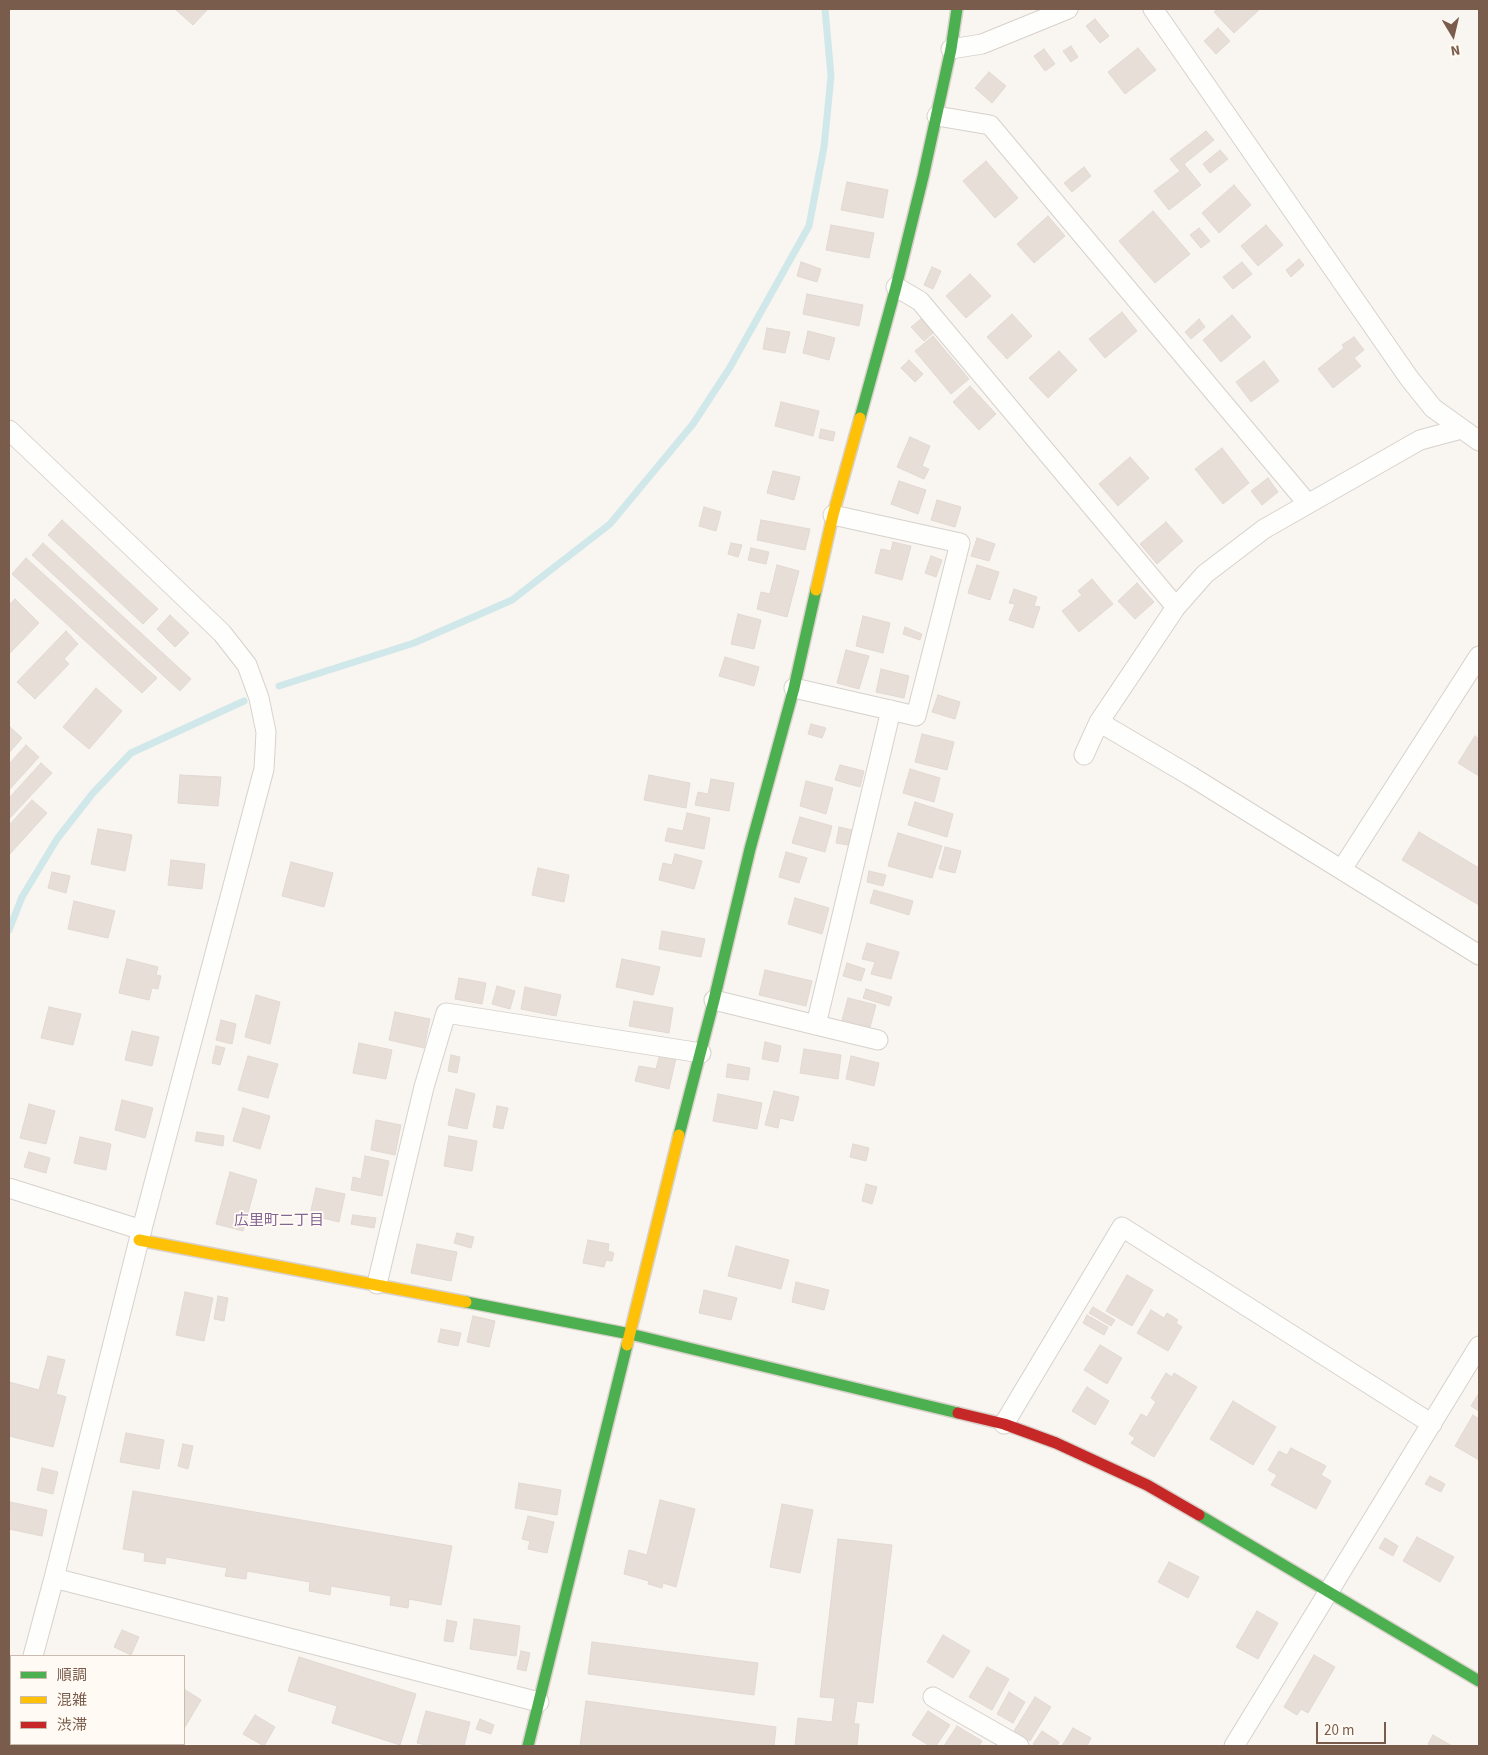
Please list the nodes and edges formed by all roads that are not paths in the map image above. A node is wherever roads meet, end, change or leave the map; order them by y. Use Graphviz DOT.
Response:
graph roads {
  1 [pos="956,9"];
  2 [pos="1068,9"];
  3 [pos="1153,9"];
  4 [pos="951,49"];
  5 [pos="937,116"];
  6 [pos="896,287"];
  7 [pos="1461,429"];
  8 [pos="9,430"];
  9 [pos="1479,441"];
  10 [pos="1308,504"];
  11 [pos="833,515"];
  12 [pos="1176,607"];
  13 [pos="1479,656"];
  14 [pos="794,688"];
  15 [pos="891,710"];
  16 [pos="1099,722"];
  17 [pos="1084,755"];
  18 [pos="1342,869"];
  19 [pos="1479,955"];
  20 [pos="714,1000"];
  21 [pos="816,1025"];
  22 [pos="878,1040"];
  23 [pos="701,1052"];
  24 [pos="9,1188"];
  25 [pos="140,1235"];
  26 [pos="377,1284"];
  27 [pos="630,1334"];
  28 [pos="1479,1346"];
  29 [pos="1004,1424"];
  30 [pos="1432,1424"];
  31 [pos="54,1578"];
  32 [pos="1328,1591"];
  33 [pos="33,1655"];
  34 [pos="1479,1681"];
  35 [pos="933,1697"];
  36 [pos="538,1702"];
  37 [pos="528,1746"];
  38 [pos="1019,1746"];
  39 [pos="1234,1746"];
  1 -- 4 [label="main road"];
  2 -- 4 [label="street"];
  3 -- 7 [label="street"];
  4 -- 5 [label="main road"];
  5 -- 6 [label="main road"];
  5 -- 10 [label="street"];
  6 -- 11 [label="main road"];
  6 -- 12 [label="street"];
  7 -- 9 [label="street"];
  7 -- 10 [label="street"];
  8 -- 25 [label="street"];
  10 -- 12 [label="street"];
  11 -- 14 [label="main road"];
  11 -- 15 [label="street"];
  12 -- 16 [label="street"];
  13 -- 18 [label="street"];
  14 -- 15 [label="street"];
  14 -- 20 [label="main road"];
  15 -- 21 [label="street"];
  16 -- 17 [label="street"];
  16 -- 18 [label="street"];
  18 -- 19 [label="street"];
  20 -- 21 [label="street"];
  20 -- 23 [label="main road"];
  21 -- 22 [label="street"];
  23 -- 26 [label="street"];
  23 -- 27 [label="main road"];
  24 -- 25 [label="street"];
  25 -- 26 [label="main road"];
  25 -- 31 [label="street"];
  26 -- 27 [label="main road"];
  27 -- 29 [label="main road"];
  27 -- 36 [label="main road"];
  28 -- 30 [label="street"];
  29 -- 30 [label="street"];
  29 -- 32 [label="main road"];
  30 -- 32 [label="street"];
  31 -- 33 [label="street"];
  31 -- 36 [label="street"];
  32 -- 34 [label="main road"];
  32 -- 39 [label="street"];
  35 -- 38 [label="street"];
  36 -- 37 [label="main road"];
}
